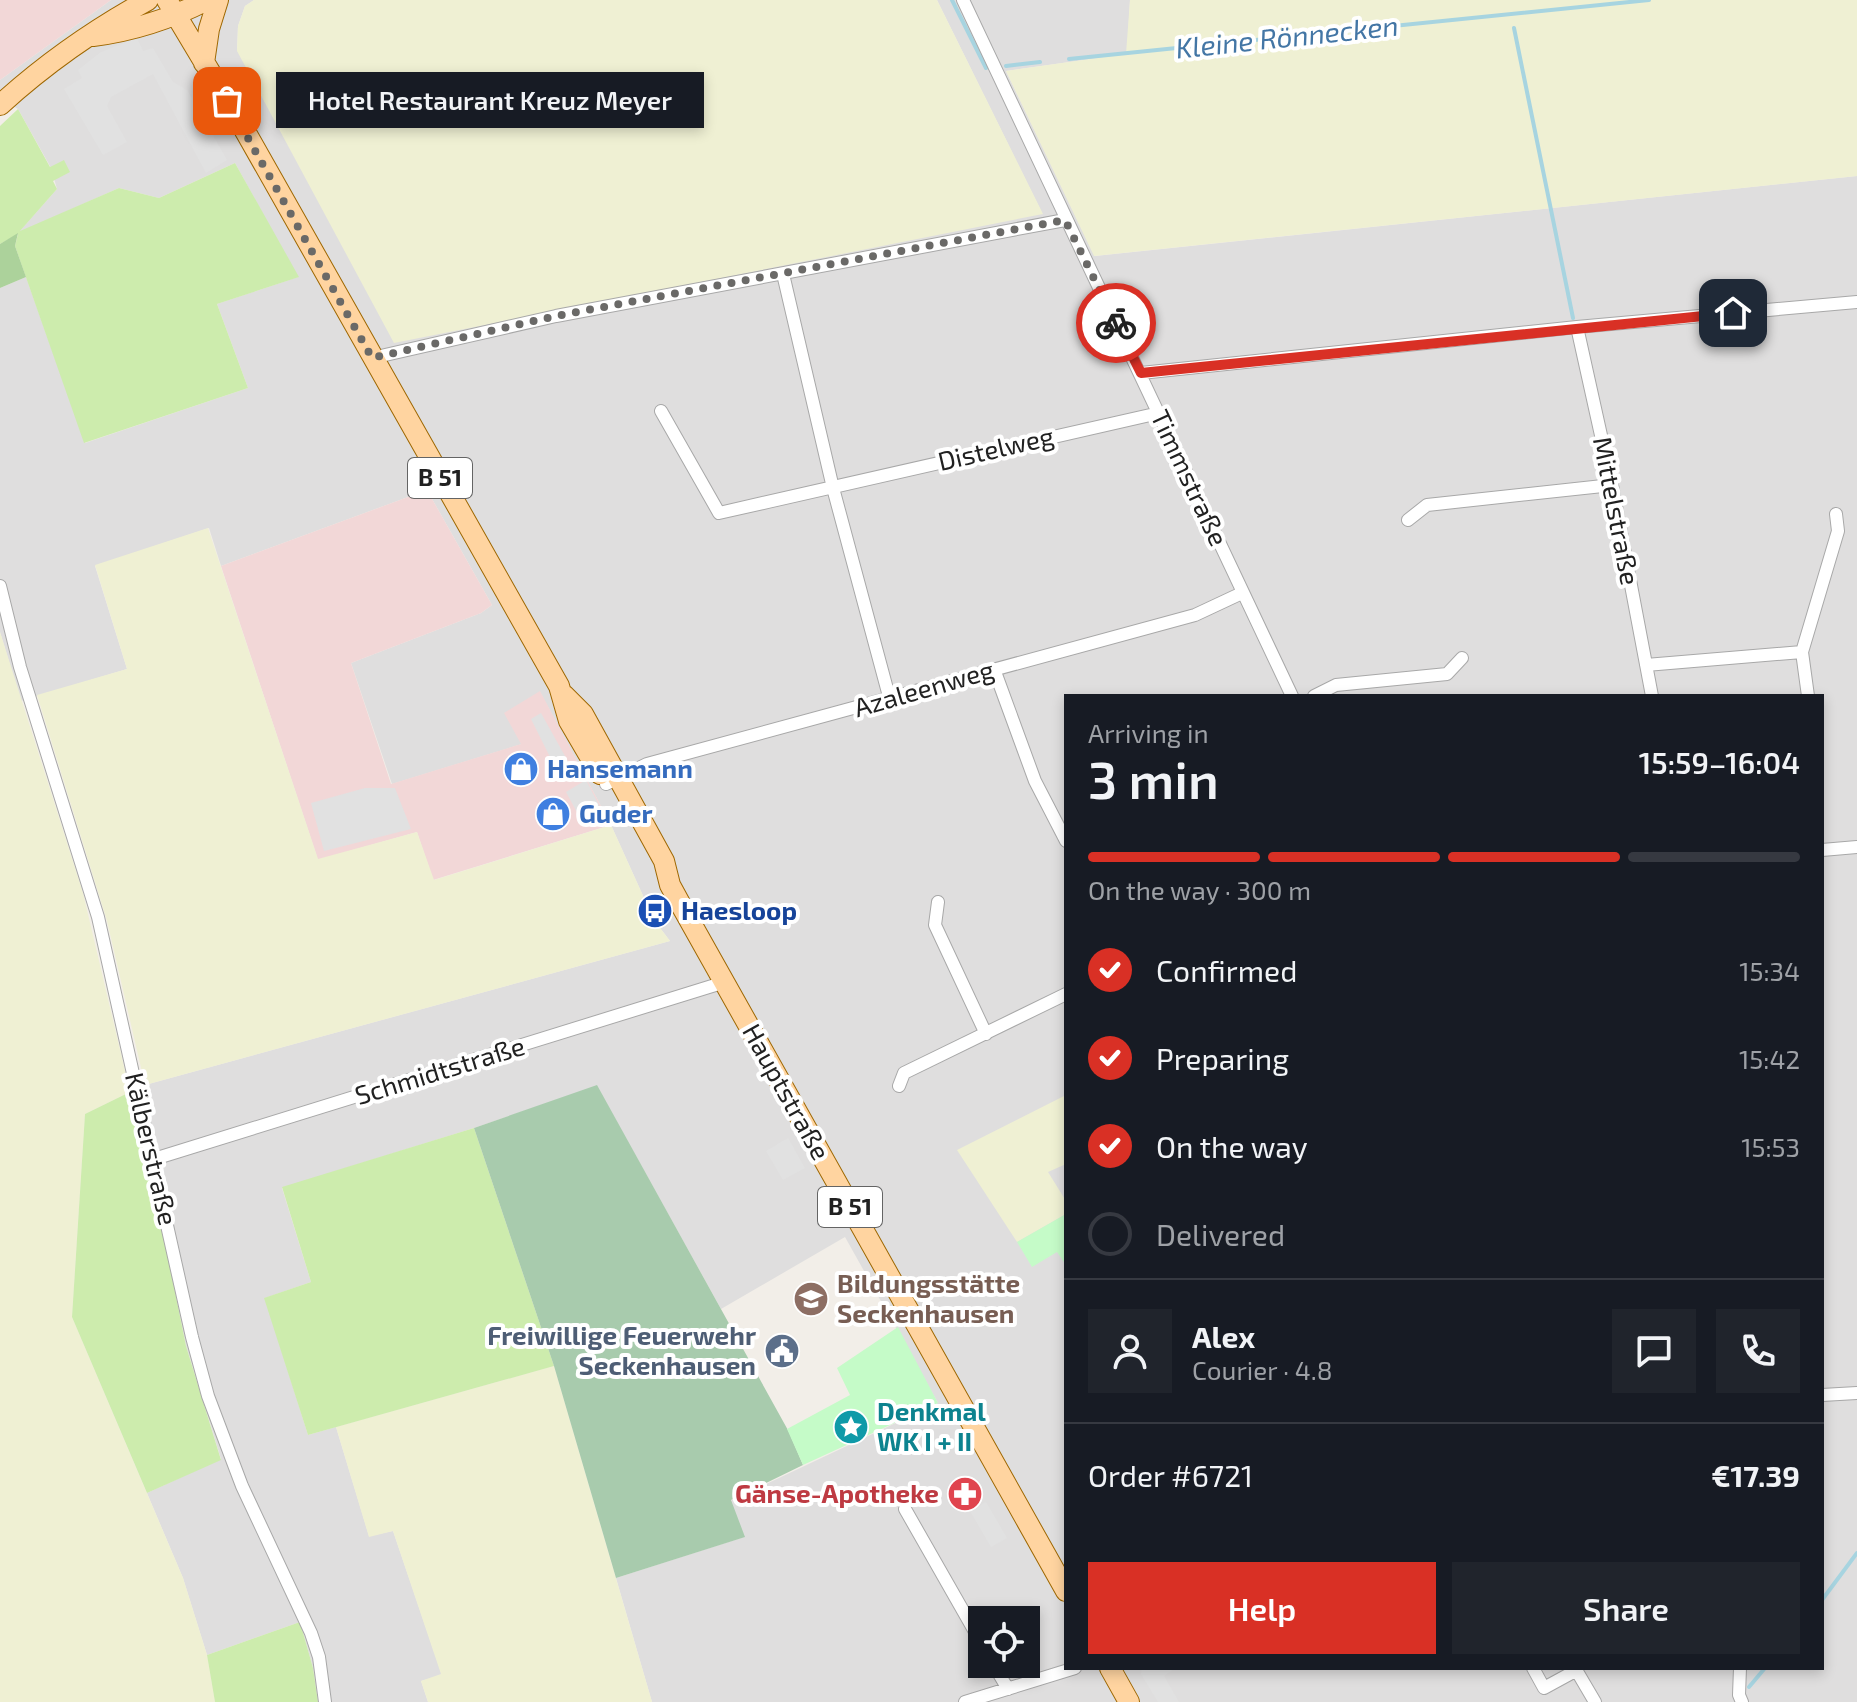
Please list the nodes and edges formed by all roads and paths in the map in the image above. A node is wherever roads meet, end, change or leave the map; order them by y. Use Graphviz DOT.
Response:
graph roads {
  1 [pos="148,0"];
  2 [pos="207,0"];
  3 [pos="218,0"];
  4 [pos="963,0"];
  5 [pos="122,8"];
  6 [pos="172,8"];
  7 [pos="91,36"];
  8 [pos="204,63"];
  9 [pos="0,105"];
  10 [pos="1065,220"];
  11 [pos="783,274"];
  12 [pos="1857,302"];
  13 [pos="1577,327"];
  14 [pos="372,358"];
  15 [pos="1141,373"];
  16 [pos="661,411"];
  17 [pos="1159,413"];
  18 [pos="1612,485"];
  19 [pos="833,488"];
  20 [pos="1836,514"];
  21 [pos="1408,520"];
  22 [pos="0,586"];
  23 [pos="1242,593"];
  24 [pos="1802,652"];
  25 [pos="1462,658"];
  26 [pos="1646,665"];
  27 [pos="994,669"];
  28 [pos="1291,694"];
  29 [pos="1318,694"];
  30 [pos="1652,694"];
  31 [pos="1808,694"];
  32 [pos="890,700"];
  33 [pos="611,781"];
  34 [pos="1064,837"];
  35 [pos="1857,847"];
  36 [pos="1824,850"];
  37 [pos="938,902"];
  38 [pos="725,982"];
  39 [pos="1064,995"];
  40 [pos="986,1034"];
  41 [pos="899,1086"];
  42 [pos="154,1159"];
  43 [pos="1857,1393"];
  44 [pos="1824,1395"];
  45 [pos="905,1509"];
  46 [pos="1064,1587"];
  47 [pos="968,1619"];
  48 [pos="1069,1670"];
  49 [pos="1111,1670"];
  50 [pos="1534,1670"];
  51 [pos="1574,1670"];
  52 [pos="1577,1670"];
  53 [pos="1740,1670"];
  54 [pos="1001,1678"];
  55 [pos="1008,1689"];
  56 [pos="325,1702"];
  57 [pos="965,1702"];
  58 [pos="1129,1702"];
  59 [pos="1595,1702"];
  60 [pos="1742,1702"];
  1 -- 5 [label="main road"];
  2 -- 6 [label="main road"];
  3 -- 8 [label="main road"];
  4 -- 10 [label="street, Timmstraße"];
  5 -- 7 [label="main road"];
  6 -- 7 [label="main road"];
  6 -- 8 [label="main road, B 51"];
  7 -- 9 [label="main road"];
  8 -- 14 [label="main road, Hauptstraße / B 51"];
  10 -- 11 [label="street"];
  10 -- 15 [label="street, Timmstraße"];
  11 -- 14 [label="street"];
  11 -- 19 [label="street"];
  12 -- 13 [label="street"];
  13 -- 15 [label="street"];
  13 -- 18 [label="street, Mittelstraße"];
  14 -- 33 [label="main road, Hauptstraße / B 51"];
  15 -- 17 [label="street, Timmstraße"];
  16 -- 19 [label="street, Distelweg"];
  17 -- 19 [label="street, Distelweg"];
  17 -- 23 [label="street, Timmstraße"];
  18 -- 21 [label="street"];
  18 -- 26 [label="street, Mittelstraße"];
  19 -- 32 [label="street"];
  20 -- 24 [label="street"];
  22 -- 42 [label="street, Kälberstraße"];
  23 -- 27 [label="street, Azaleenweg"];
  23 -- 28 [label="street, Timmstraße"];
  24 -- 26 [label="street"];
  24 -- 31 [label="street"];
  25 -- 29 [label="street"];
  26 -- 30 [label="street, Mittelstraße"];
  27 -- 32 [label="street, Azaleenweg"];
  27 -- 34 [label="street"];
  32 -- 33 [label="street, Azaleenweg"];
  33 -- 38 [label="main road, Hauptstraße / B 51"];
  35 -- 36 [label="street"];
  37 -- 40 [label="street"];
  38 -- 42 [label="street, Schmidtstraße"];
  38 -- 46 [label="main road, Hauptstraße / B 51"];
  39 -- 40 [label="street"];
  40 -- 41 [label="street"];
  42 -- 56 [label="street, Kälberstraße"];
  43 -- 44 [label="street"];
  45 -- 47 [label="street"];
  48 -- 55 [label="street"];
  49 -- 58 [label="main road"];
  50 -- 51 [label="street"];
  52 -- 59 [label="street"];
  53 -- 60 [label="street"];
  54 -- 55 [label="street"];
  55 -- 57 [label="street"];
}
